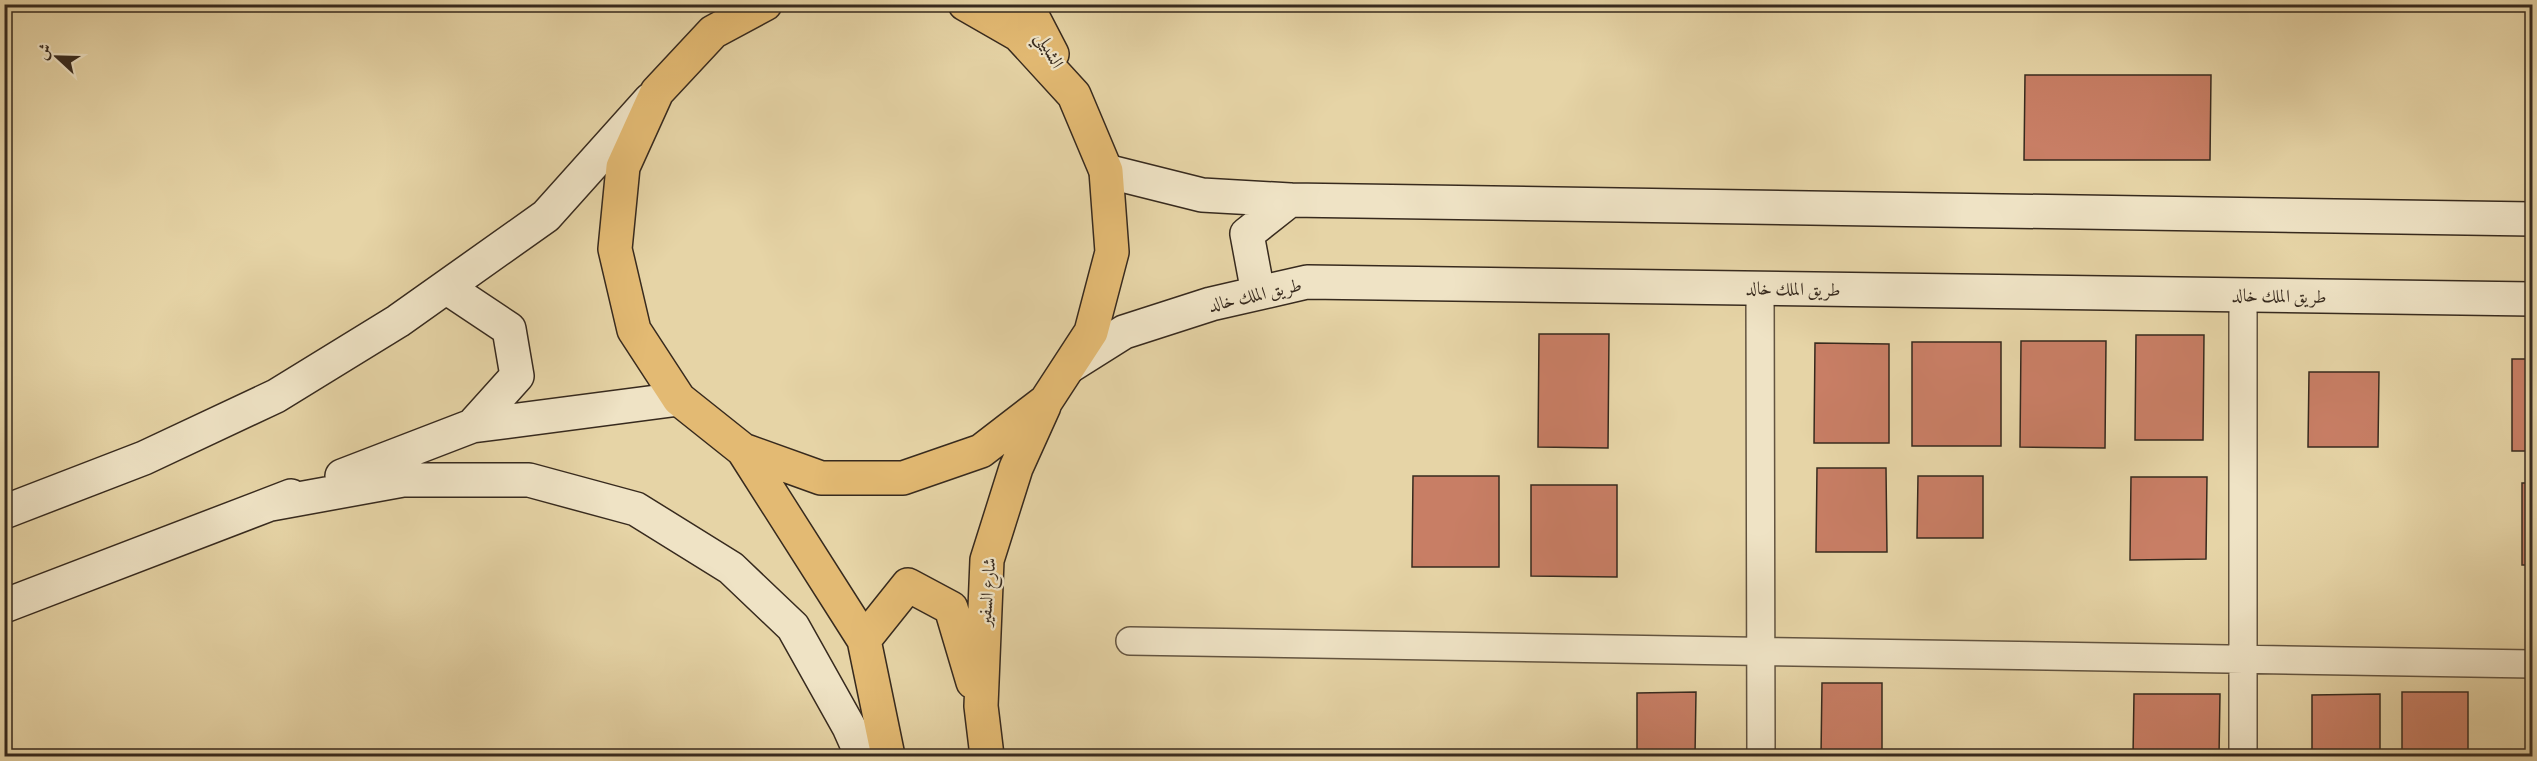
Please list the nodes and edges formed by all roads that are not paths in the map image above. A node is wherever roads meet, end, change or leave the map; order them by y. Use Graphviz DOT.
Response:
graph roads {
  1 [pos="765,4"];
  2 [pos="965,4"];
  3 [pos="1026,4"];
  4 [pos="719,18"];
  5 [pos="657,92"];
  6 [pos="1074,95"];
  7 [pos="1106,171"];
  8 [pos="1290,200"];
  9 [pos="2532,219"];
  10 [pos="446,287"];
  11 [pos="1760,289"];
  12 [pos="1258,293"];
  13 [pos="2243,295"];
  14 [pos="2532,299"];
  15 [pos="1070,366"];
  16 [pos="679,399"];
  17 [pos="1046,401"];
  18 [pos="472,426"];
  19 [pos="743,450"];
  20 [pos="272,504"];
  21 [pos="4,512"];
  22 [pos="4,606"];
  23 [pos="864,640"];
  24 [pos="1130,641"];
  25 [pos="1761,651"];
  26 [pos="2243,659"];
  27 [pos="2532,664"];
  28 [pos="981,706"];
  29 [pos="862,756"];
  30 [pos="888,756"];
  31 [pos="987,756"];
  32 [pos="1761,756"];
  33 [pos="2243,756"];
  1 -- 4 [label="main road"];
  2 -- 6 [label="main road"];
  3 -- 6 [label="main road, الشبيلي"];
  4 -- 5 [label="main road"];
  5 -- 10 [label="street"];
  5 -- 16 [label="main road"];
  6 -- 7 [label="main road"];
  7 -- 8 [label="street"];
  7 -- 15 [label="main road"];
  8 -- 9 [label="street"];
  8 -- 12 [label="street"];
  10 -- 18 [label="street"];
  10 -- 21 [label="street"];
  11 -- 12 [label="street, طريق الملك خالد"];
  11 -- 13 [label="street, طريق الملك خالد"];
  11 -- 25 [label="street"];
  12 -- 15 [label="street, طريق الملك خالد"];
  13 -- 14 [label="street, طريق الملك خالد"];
  13 -- 26 [label="street"];
  15 -- 17 [label="main road"];
  16 -- 18 [label="street"];
  16 -- 19 [label="main road"];
  17 -- 19 [label="main road"];
  17 -- 28 [label="main road, شارع السفير"];
  18 -- 20 [label="street"];
  19 -- 23 [label="main road"];
  20 -- 22 [label="street"];
  20 -- 29 [label="street"];
  23 -- 28 [label="main road"];
  23 -- 30 [label="main road"];
  24 -- 25 [label="street"];
  25 -- 26 [label="street"];
  25 -- 32 [label="street"];
  26 -- 27 [label="street"];
  26 -- 33 [label="street"];
  28 -- 31 [label="main road, شارع السفير"];
}
